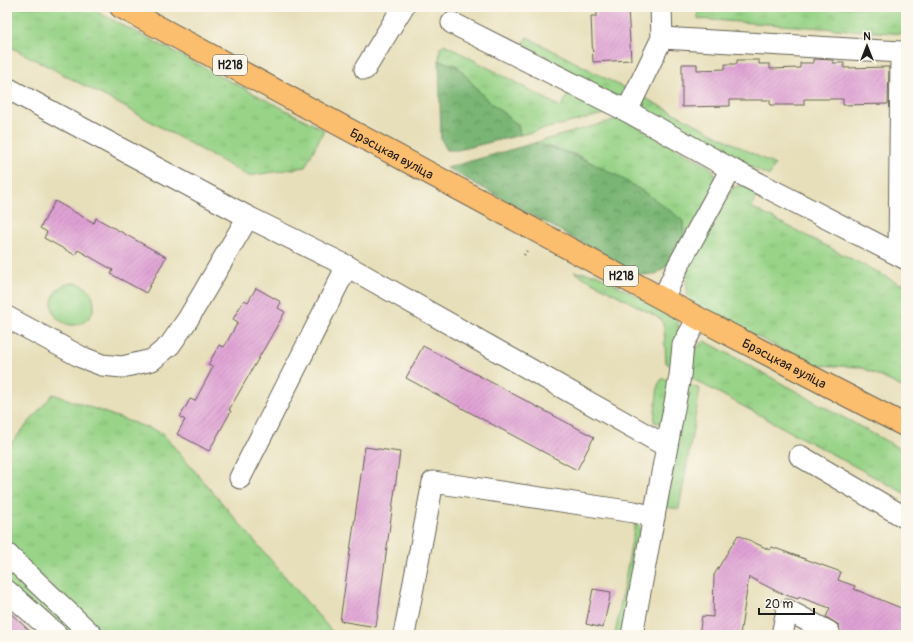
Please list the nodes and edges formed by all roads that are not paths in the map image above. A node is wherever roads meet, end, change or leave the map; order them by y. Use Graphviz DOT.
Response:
graph roads {
  1 [pos="121,7"];
  2 [pos="403,7"];
  3 [pos="660,7"];
  4 [pos="452,23"];
  5 [pos="662,38"];
  6 [pos="365,69"];
  7 [pos="7,88"];
  8 [pos="627,111"];
  9 [pos="731,169"];
  10 [pos="248,217"];
  11 [pos="902,257"];
  12 [pos="347,266"];
  13 [pos="664,299"];
  14 [pos="7,317"];
  15 [pos="698,318"];
  16 [pos="906,426"];
  17 [pos="666,446"];
  18 [pos="800,456"];
  19 [pos="240,478"];
  20 [pos="654,517"];
  21 [pos="906,518"];
  22 [pos="7,554"];
  23 [pos="7,590"];
  24 [pos="829,632"];
  25 [pos="57,635"];
  26 [pos="92,635"];
  27 [pos="404,635"];
  28 [pos="632,635"];
  29 [pos="782,635"];
  1 -- 13 [label="main road, Брэсцкая вуліца / Н218"];
  2 -- 6 [label="street"];
  3 -- 5 [label="street"];
  4 -- 8 [label="street"];
  5 -- 8 [label="street"];
  5 -- 11 [label="street"];
  7 -- 10 [label="street"];
  8 -- 9 [label="street"];
  9 -- 11 [label="street"];
  9 -- 13 [label="street"];
  10 -- 12 [label="street"];
  10 -- 14 [label="street"];
  12 -- 17 [label="street"];
  12 -- 19 [label="street"];
  13 -- 15 [label="main road, Брэсцкая вуліца / Н218"];
  15 -- 16 [label="main road, Брэсцкая вуліца / Н218"];
  15 -- 17 [label="street"];
  17 -- 20 [label="street"];
  18 -- 21 [label="street"];
  20 -- 27 [label="street"];
  20 -- 28 [label="street"];
  22 -- 26 [label="street"];
  23 -- 25 [label="street"];
  24 -- 29 [label="street"];
}
